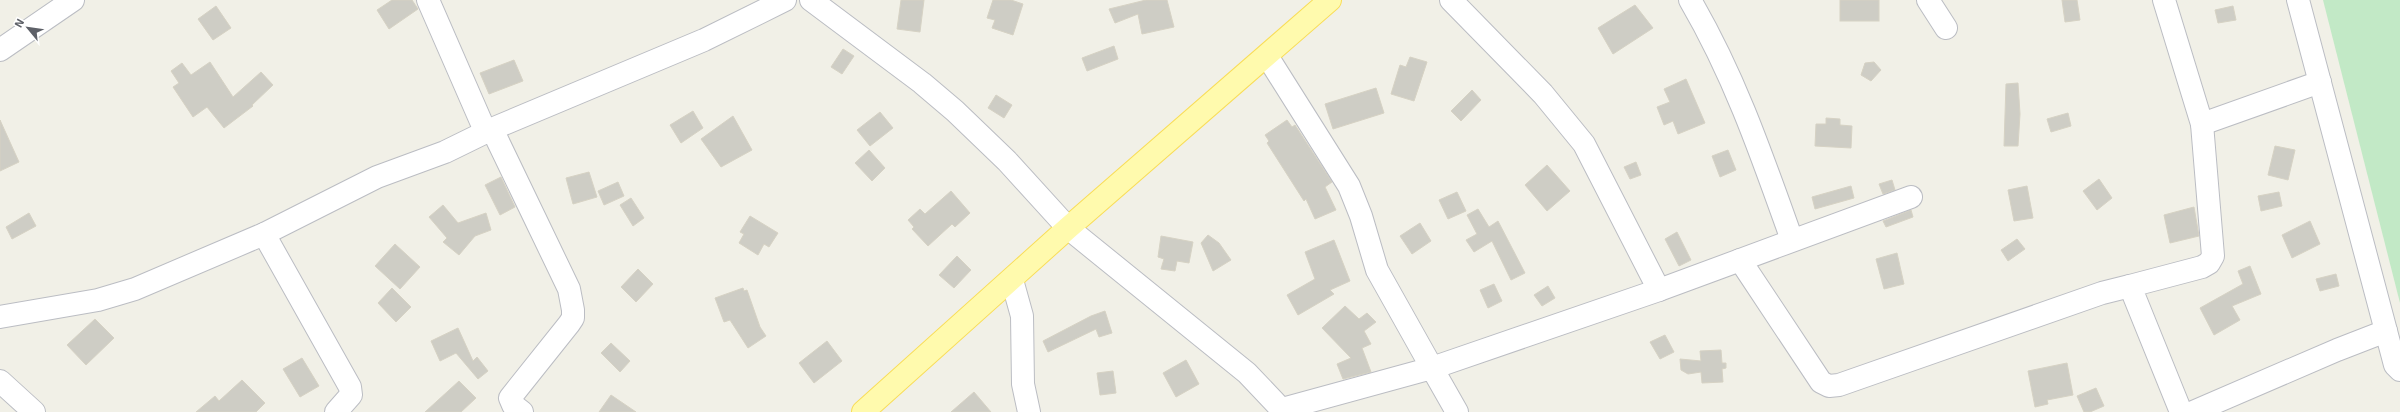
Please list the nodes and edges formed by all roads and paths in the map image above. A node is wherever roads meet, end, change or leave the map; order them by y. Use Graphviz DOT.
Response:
graph roads {
  1 [pos="73,0"];
  2 [pos="428,0"];
  3 [pos="785,0"];
  4 [pos="811,0"];
  5 [pos="1330,0"];
  6 [pos="1451,0"];
  7 [pos="1690,0"];
  8 [pos="1928,0"];
  9 [pos="2164,0"];
  10 [pos="2298,0"];
  11 [pos="1946,28"];
  12 [pos="0,50"];
  13 [pos="1267,56"];
  14 [pos="2320,82"];
  15 [pos="2202,124"];
  16 [pos="489,131"];
  17 [pos="1911,197"];
  18 [pos="1068,228"];
  19 [pos="264,234"];
  20 [pos="1792,240"];
  21 [pos="1740,260"];
  22 [pos="1012,280"];
  23 [pos="2130,286"];
  24 [pos="1659,290"];
  25 [pos="0,317"];
  26 [pos="2386,331"];
  27 [pos="1432,368"];
  28 [pos="2400,370"];
  29 [pos="0,381"];
  30 [pos="1283,410"];
  31 [pos="34,412"];
  32 [pos="336,412"];
  33 [pos="522,412"];
  34 [pos="863,412"];
  35 [pos="1029,412"];
  36 [pos="1457,412"];
  37 [pos="2181,412"];
  38 [pos="2193,412"];
  1 -- 12 [label="street"];
  2 -- 16 [label="street"];
  3 -- 16 [label="street"];
  4 -- 18 [label="street"];
  5 -- 13 [label="main road"];
  6 -- 24 [label="street"];
  7 -- 20 [label="street"];
  8 -- 11 [label="street"];
  9 -- 15 [label="street"];
  10 -- 14 [label="street"];
  13 -- 18 [label="main road"];
  13 -- 27 [label="street"];
  14 -- 15 [label="street"];
  14 -- 26 [label="street"];
  15 -- 23 [label="street"];
  16 -- 19 [label="street"];
  16 -- 33 [label="street"];
  17 -- 20 [label="street"];
  18 -- 22 [label="main road"];
  18 -- 30 [label="street"];
  19 -- 25 [label="street"];
  19 -- 32 [label="street"];
  20 -- 21 [label="street"];
  21 -- 23 [label="street"];
  21 -- 24 [label="street"];
  22 -- 34 [label="main road"];
  22 -- 35 [label="street"];
  23 -- 37 [label="street"];
  24 -- 27 [label="street"];
  26 -- 28 [label="street"];
  26 -- 38 [label="street"];
  27 -- 30 [label="street"];
  27 -- 36 [label="street"];
  29 -- 31 [label="street"];
}
